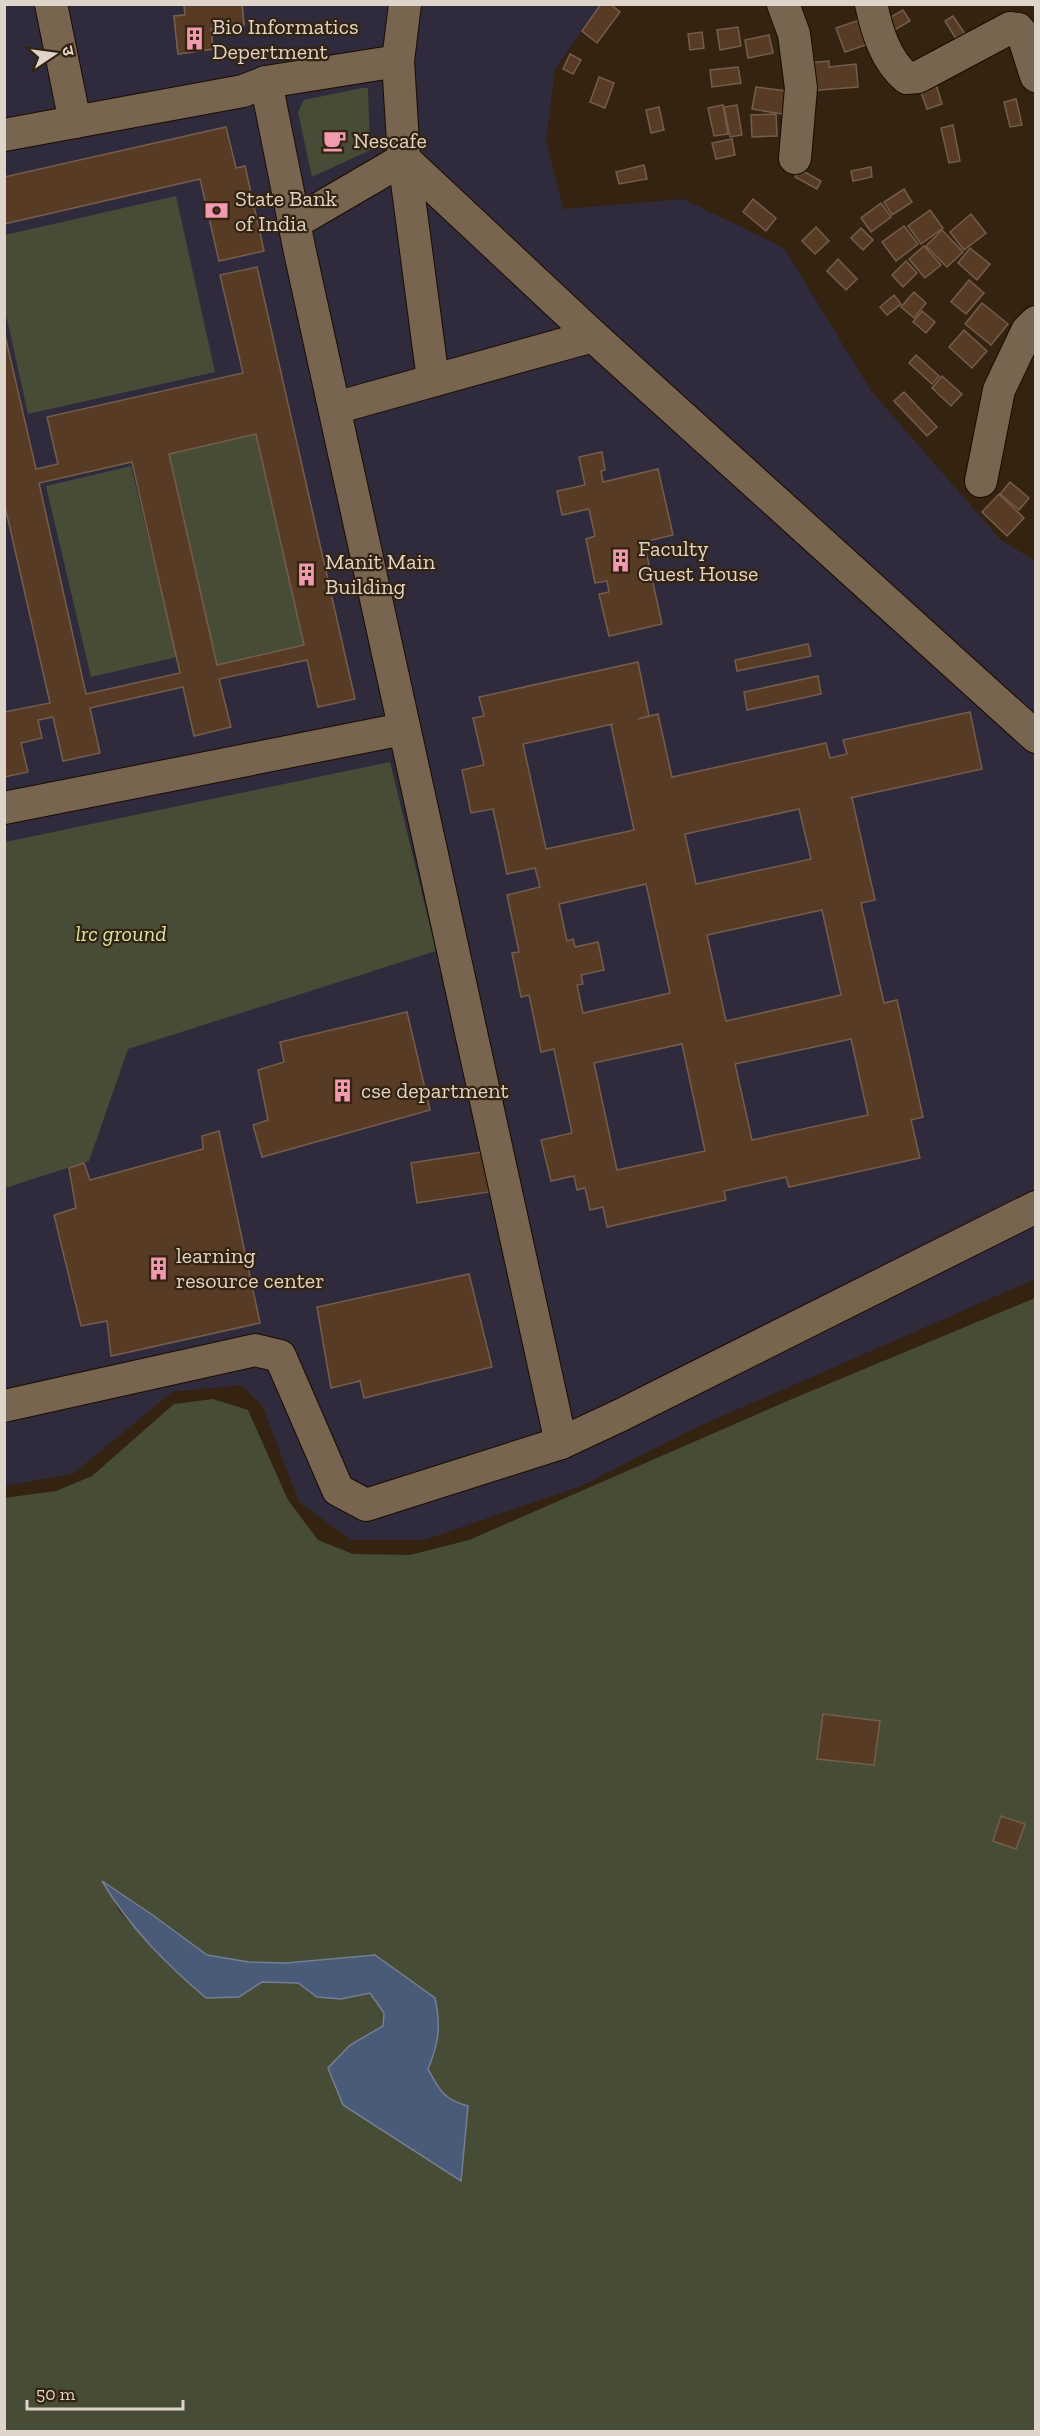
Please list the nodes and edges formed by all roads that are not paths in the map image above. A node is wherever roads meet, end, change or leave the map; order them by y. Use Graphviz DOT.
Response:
graph roads {
  1 [pos="51,4"];
  2 [pos="405,4"];
  3 [pos="783,4"];
  4 [pos="871,4"];
  5 [pos="398,61"];
  6 [pos="1035,76"];
  7 [pos="266,82"];
  8 [pos="75,122"];
  9 [pos="4,135"];
  10 [pos="795,158"];
  11 [pos="404,159"];
  12 [pos="296,222"];
  13 [pos="1035,322"];
  14 [pos="593,336"];
  15 [pos="433,380"];
  16 [pos="335,408"];
  17 [pos="981,481"];
  18 [pos="404,729"];
  19 [pos="1035,736"];
  20 [pos="4,808"];
  21 [pos="1035,1207"];
  22 [pos="4,1406"];
  23 [pos="561,1443"];
  1 -- 8 [label="street"];
  2 -- 5 [label="street"];
  3 -- 10 [label="street"];
  4 -- 6 [label="street"];
  5 -- 7 [label="street"];
  5 -- 11 [label="street"];
  7 -- 8 [label="street"];
  7 -- 12 [label="street"];
  8 -- 9 [label="street"];
  11 -- 12 [label="street"];
  11 -- 14 [label="street"];
  11 -- 15 [label="street"];
  12 -- 16 [label="street"];
  13 -- 17 [label="street"];
  14 -- 15 [label="street"];
  14 -- 19 [label="street"];
  15 -- 16 [label="street"];
  16 -- 18 [label="street"];
  18 -- 20 [label="street"];
  18 -- 23 [label="street"];
  21 -- 23 [label="street"];
  22 -- 23 [label="street"];
}
